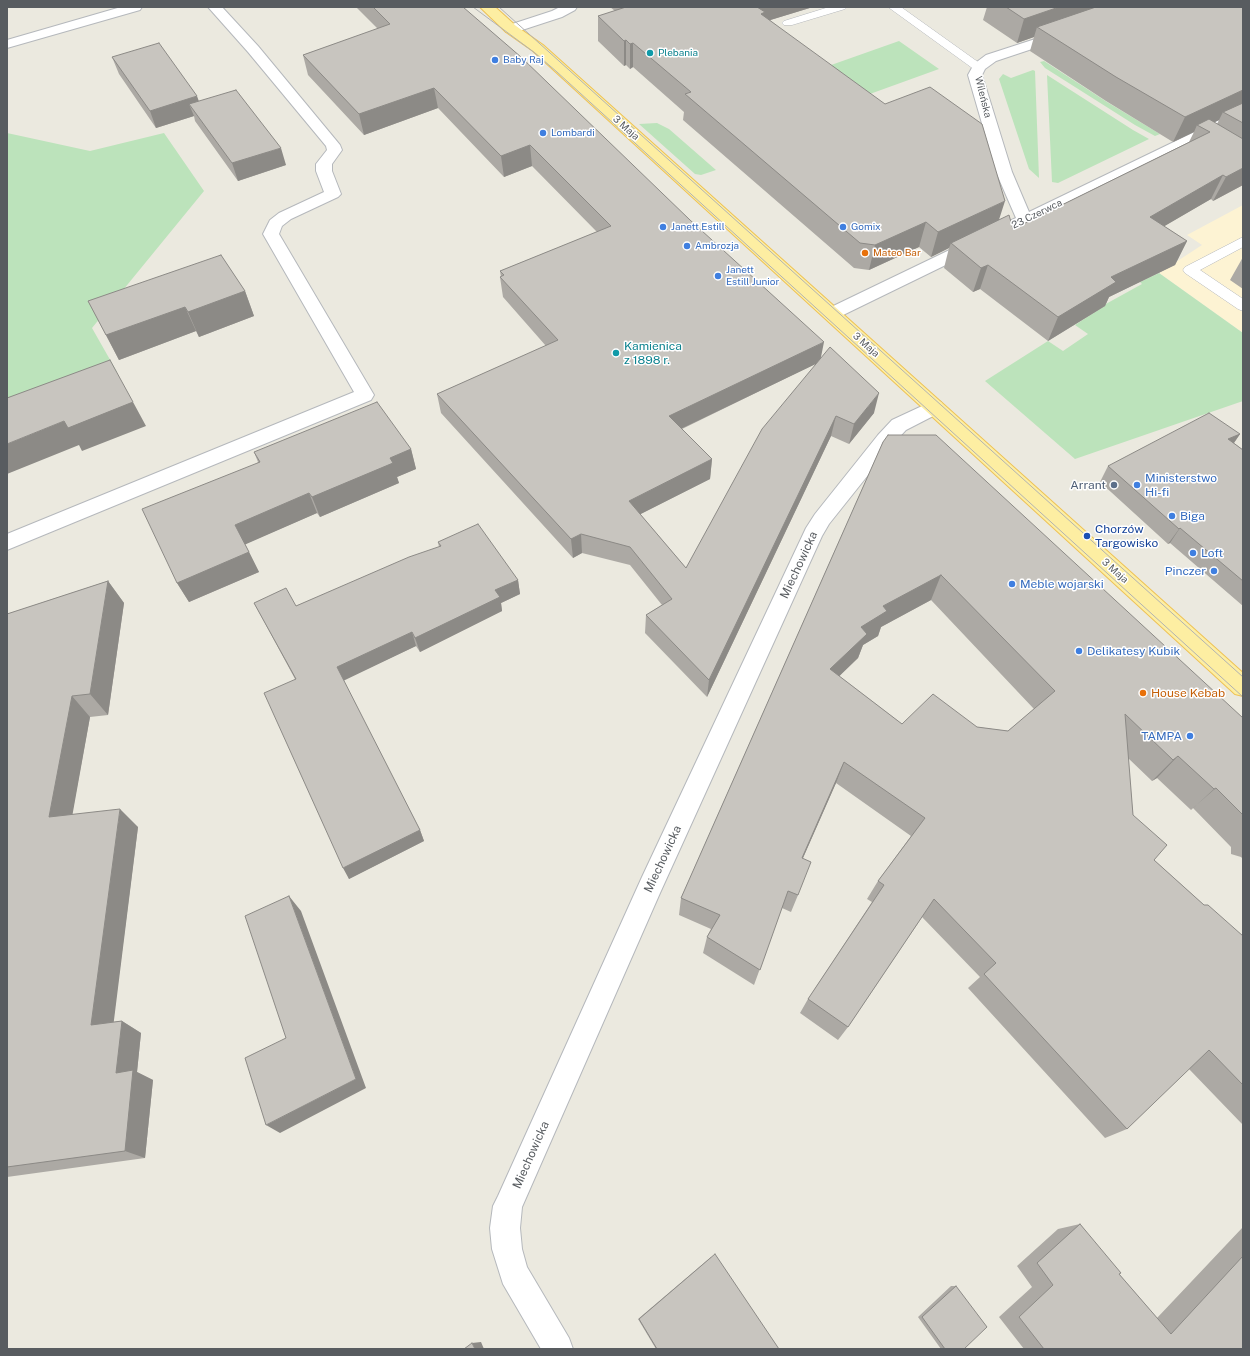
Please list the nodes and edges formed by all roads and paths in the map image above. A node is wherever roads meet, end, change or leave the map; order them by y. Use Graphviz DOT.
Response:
graph roads {
  1 [pos="135,7"];
  2 [pos="215,7"];
  3 [pos="487,7"];
  4 [pos="570,7"];
  5 [pos="841,7"];
  6 [pos="894,7"];
  7 [pos="788,23"];
  8 [pos="511,29"];
  9 [pos="1072,31"];
  10 [pos="7,44"];
  11 [pos="979,66"];
  12 [pos="1243,114"];
  13 [pos="1197,136"];
  14 [pos="1211,144"];
  15 [pos="1025,220"];
  16 [pos="1243,241"];
  17 [pos="1243,306"];
  18 [pos="831,314"];
  19 [pos="935,408"];
  20 [pos="7,542"];
  21 [pos="1240,679"];
  22 [pos="558,1349"];
  1 -- 10 [label="street"];
  2 -- 20 [label="street"];
  3 -- 8 [label="main road, 3 Maja"];
  4 -- 8 [label="street"];
  5 -- 7 [label="lane"];
  6 -- 11 [label="lane"];
  8 -- 18 [label="main road, 3 Maja"];
  9 -- 11 [label="street, Wileńska"];
  11 -- 15 [label="street, Wileńska"];
  12 -- 13 [label="street, 23 Czerwca"];
  13 -- 14 [label="street"];
  13 -- 15 [label="street, 23 Czerwca"];
  15 -- 18 [label="street, 23 Czerwca"];
  16 -- 17 [label="lane"];
  18 -- 19 [label="main road, 3 Maja"];
  19 -- 21 [label="main road, 3 Maja"];
  19 -- 22 [label="street, Miechowicka"];
}
